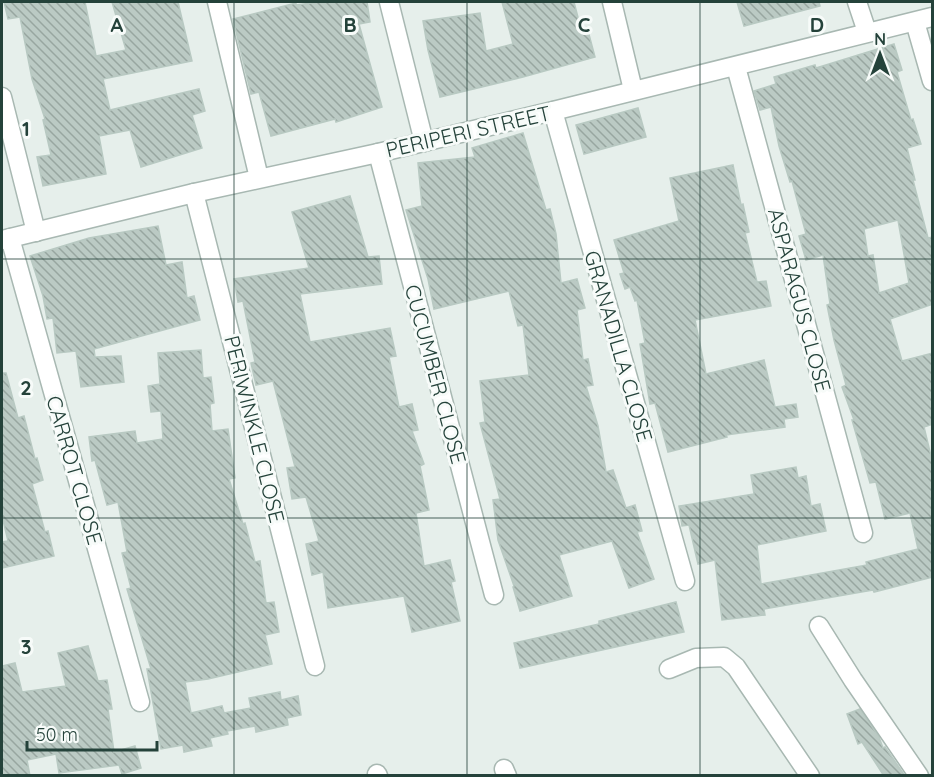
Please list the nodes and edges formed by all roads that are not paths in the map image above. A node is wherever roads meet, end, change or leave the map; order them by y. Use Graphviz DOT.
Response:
graph roads {
  1 [pos="217,2"];
  2 [pos="389,2"];
  3 [pos="612,2"];
  4 [pos="857,2"];
  5 [pos="924,19"];
  6 [pos="867,32"];
  7 [pos="736,67"];
  8 [pos="933,81"];
  9 [pos="633,90"];
  10 [pos="2,97"];
  11 [pos="554,111"];
  12 [pos="424,142"];
  13 [pos="378,153"];
  14 [pos="259,178"];
  15 [pos="194,193"];
  16 [pos="36,232"];
  17 [pos="6,239"];
  18 [pos="863,533"];
  19 [pos="685,581"];
  20 [pos="494,595"];
  21 [pos="819,626"];
  22 [pos="315,666"];
  23 [pos="669,669"];
  24 [pos="140,702"];
  25 [pos="810,776"];
  26 [pos="919,776"];
  1 -- 14 [label="street"];
  2 -- 12 [label="street"];
  3 -- 9 [label="street"];
  4 -- 6 [label="street"];
  5 -- 6 [label="street, PERIPERI STREET"];
  5 -- 8 [label="street"];
  6 -- 7 [label="street, PERIPERI STREET"];
  7 -- 9 [label="street, PERIPERI STREET"];
  7 -- 18 [label="street, ASPARAGUS CLOSE"];
  9 -- 11 [label="street, PERIPERI STREET"];
  10 -- 16 [label="street"];
  11 -- 12 [label="street, PERIPERI STREET"];
  11 -- 19 [label="street, GRANADILLA CLOSE"];
  12 -- 13 [label="street, PERIPERI STREET"];
  13 -- 14 [label="street, PERIPERI STREET"];
  13 -- 20 [label="street, CUCUMBER CLOSE"];
  14 -- 15 [label="street, PERIPERI STREET"];
  15 -- 16 [label="street, PERIPERI STREET"];
  15 -- 22 [label="street, PERIWINKLE CLOSE"];
  16 -- 17 [label="street, PERIPERI STREET"];
  17 -- 24 [label="street, CARROT CLOSE"];
  21 -- 26 [label="street"];
  23 -- 25 [label="street"];
}
